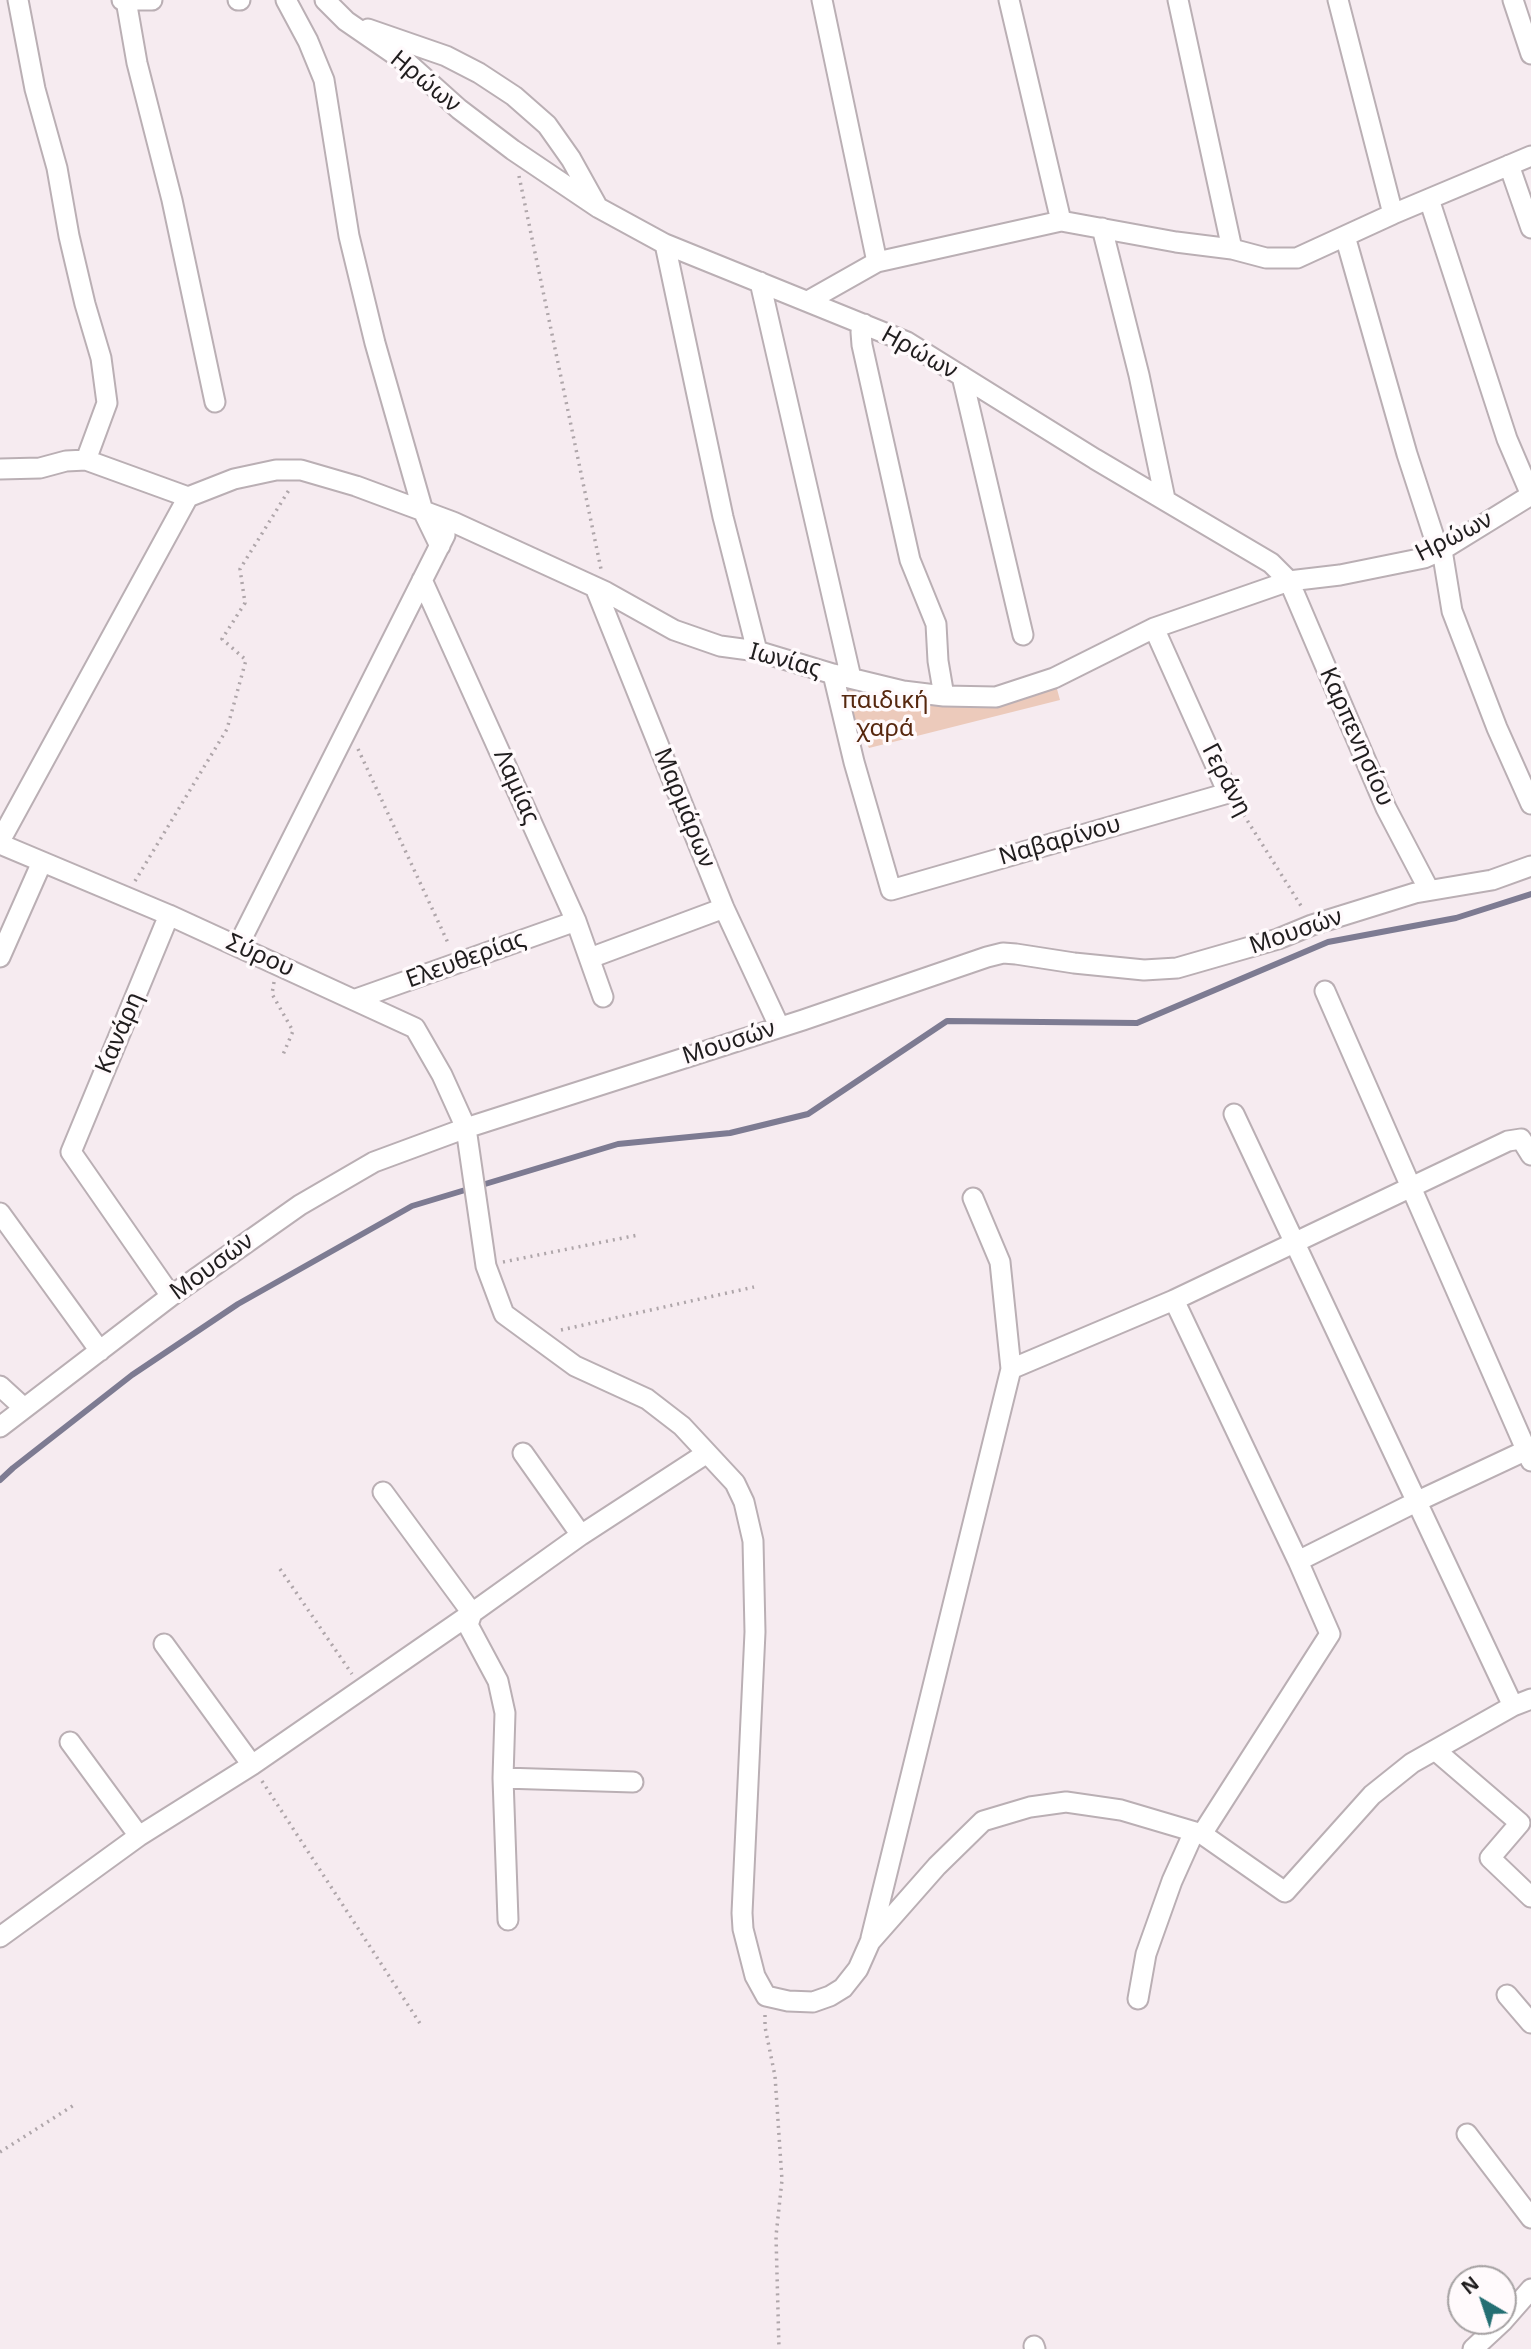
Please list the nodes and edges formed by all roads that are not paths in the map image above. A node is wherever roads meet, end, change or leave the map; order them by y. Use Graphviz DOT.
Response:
graph roads {
  1 [pos="18,0"];
  2 [pos="124,0"];
  3 [pos="152,0"];
  4 [pos="286,0"];
  5 [pos="325,0"];
  6 [pos="822,0"];
  7 [pos="1009,0"];
  8 [pos="1178,0"];
  9 [pos="1338,0"];
  10 [pos="1513,0"];
  11 [pos="346,21"];
  12 [pos="1531,54"];
  13 [pos="1531,156"];
  14 [pos="1509,165"];
  15 [pos="1429,199"];
  16 [pos="599,208"];
  17 [pos="1393,214"];
  18 [pos="1061,221"];
  19 [pos="1102,228"];
  20 [pos="1531,228"];
  21 [pos="1345,236"];
  22 [pos="665,244"];
  23 [pos="1232,249"];
  24 [pos="877,262"];
  25 [pos="760,282"];
  26 [pos="808,301"];
  27 [pos="864,324"];
  28 [pos="962,376"];
  29 [pos="215,402"];
  30 [pos="86,460"];
  31 [pos="0,469"];
  32 [pos="188,497"];
  33 [pos="1165,499"];
  34 [pos="1529,502"];
  35 [pos="423,511"];
  36 [pos="453,522"];
  37 [pos="440,546"];
  38 [pos="1442,550"];
  39 [pos="422,580"];
  40 [pos="1289,581"];
  41 [pos="601,590"];
  42 [pos="1154,628"];
  43 [pos="1023,635"];
  44 [pos="757,651"];
  45 [pos="842,676"];
  46 [pos="944,696"];
  47 [pos="1228,793"];
  48 [pos="1531,803"];
  49 [pos="0,843"];
  50 [pos="42,862"];
  51 [pos="1531,866"];
  52 [pos="1429,890"];
  53 [pos="724,908"];
  54 [pos="169,915"];
  55 [pos="576,921"];
  56 [pos="238,946"];
  57 [pos="0,957"];
  58 [pos="590,958"];
  59 [pos="1325,991"];
  60 [pos="603,997"];
  61 [pos="356,999"];
  62 [pos="779,1026"];
  63 [pos="1234,1114"];
  64 [pos="466,1128"];
  65 [pos="1531,1155"];
  66 [pos="1411,1186"];
  67 [pos="973,1198"];
  68 [pos="0,1213"];
  69 [pos="1295,1243"];
  70 [pos="171,1296"];
  71 [pos="1174,1300"];
  72 [pos="100,1351"];
  73 [pos="1011,1369"];
  74 [pos="0,1386"];
  75 [pos="24,1408"];
  76 [pos="0,1427"];
  77 [pos="523,1453"];
  78 [pos="707,1453"];
  79 [pos="1530,1453"];
  80 [pos="383,1492"];
  81 [pos="1418,1500"];
  82 [pos="581,1535"];
  83 [pos="1298,1561"];
  84 [pos="472,1613"];
  85 [pos="164,1644"];
  86 [pos="1522,1703"];
  87 [pos="71,1742"];
  88 [pos="1435,1750"];
  89 [pos="252,1765"];
  90 [pos="503,1777"];
  91 [pos="633,1782"];
  92 [pos="1198,1833"];
  93 [pos="139,1836"];
  94 [pos="1531,1897"];
  95 [pos="508,1920"];
  96 [pos="0,1937"];
  97 [pos="870,1942"];
  98 [pos="1507,1995"];
  99 [pos="1138,2000"];
  100 [pos="1531,2022"];
  101 [pos="1466,2134"];
  102 [pos="1531,2218"];
  103 [pos="1531,2289"];
  104 [pos="1517,2305"];
  105 [pos="1488,2335"];
  106 [pos="1473,2349"];
  1 -- 30 [label="street"];
  2 -- 3 [label="street"];
  2 -- 29 [label="street"];
  4 -- 35 [label="street"];
  5 -- 11 [label="street, Ηρώων"];
  6 -- 24 [label="street"];
  7 -- 18 [label="street"];
  8 -- 23 [label="street"];
  9 -- 17 [label="street"];
  10 -- 12 [label="street"];
  11 -- 16 [label="street, Ηρώων"];
  11 -- 16 [label="street"];
  13 -- 14 [label="street"];
  14 -- 15 [label="street"];
  14 -- 20 [label="street"];
  15 -- 17 [label="street"];
  15 -- 34 [label="street"];
  16 -- 22 [label="street, Ηρώων"];
  17 -- 21 [label="street"];
  18 -- 19 [label="street"];
  18 -- 24 [label="street"];
  19 -- 23 [label="street"];
  19 -- 33 [label="street"];
  21 -- 23 [label="street"];
  21 -- 38 [label="street"];
  22 -- 25 [label="street, Ηρώων"];
  22 -- 44 [label="street"];
  24 -- 26 [label="street"];
  25 -- 26 [label="street, Ηρώων"];
  25 -- 45 [label="street"];
  26 -- 27 [label="street, Ηρώων"];
  27 -- 28 [label="street, Ηρώων"];
  27 -- 46 [label="street"];
  28 -- 33 [label="street, Ηρώων"];
  28 -- 43 [label="street"];
  30 -- 31 [label="street"];
  30 -- 32 [label="street"];
  32 -- 35 [label="street, Ιωνίας"];
  32 -- 49 [label="street"];
  33 -- 40 [label="street, Ηρώων"];
  34 -- 38 [label="street, Ηρώων"];
  35 -- 36 [label="street, Ιωνίας"];
  35 -- 37 [label="street"];
  36 -- 37 [label="street"];
  36 -- 41 [label="street, Ιωνίας"];
  37 -- 39 [label="street"];
  38 -- 40 [label="street, Ηρώων"];
  38 -- 48 [label="street"];
  39 -- 55 [label="street, Λαμίας"];
  39 -- 56 [label="street"];
  40 -- 42 [label="street, Ιωνίας"];
  40 -- 52 [label="street, Καρπενησίου"];
  41 -- 44 [label="street, Ιωνίας"];
  41 -- 53 [label="street, Μαρμάρων"];
  42 -- 46 [label="street, Ιωνίας"];
  42 -- 47 [label="street, Γεράνη"];
  44 -- 45 [label="street, Ιωνίας"];
  45 -- 46 [label="street, Ιωνίας"];
  45 -- 47 [label="street, Ναβαρίνου"];
  49 -- 50 [label="street, Σύρου"];
  50 -- 54 [label="street, Σύρου"];
  50 -- 57 [label="street"];
  51 -- 52 [label="street, Μουσών"];
  52 -- 62 [label="street, Μουσών"];
  53 -- 58 [label="street"];
  53 -- 62 [label="street, Μαρμάρων"];
  54 -- 56 [label="street, Σύρου"];
  54 -- 70 [label="street, Κανάρη"];
  55 -- 58 [label="street, Λαμίας"];
  55 -- 61 [label="street, Ελευθερίας"];
  56 -- 61 [label="street, Σύρου"];
  58 -- 60 [label="street, Λαμίας"];
  59 -- 66 [label="street"];
  61 -- 64 [label="street, Σύρου"];
  62 -- 64 [label="street, Μουσών"];
  63 -- 69 [label="street"];
  64 -- 70 [label="street, Μουσών"];
  64 -- 78 [label="street, Σύρου"];
  65 -- 66 [label="street"];
  66 -- 69 [label="street"];
  66 -- 79 [label="street"];
  67 -- 73 [label="street"];
  68 -- 72 [label="street"];
  69 -- 71 [label="street"];
  69 -- 81 [label="street"];
  70 -- 72 [label="street, Μουσών"];
  71 -- 73 [label="street"];
  71 -- 83 [label="street"];
  72 -- 75 [label="street, Μουσών"];
  73 -- 97 [label="street"];
  74 -- 75 [label="street"];
  75 -- 76 [label="street, Μουσών"];
  77 -- 82 [label="street"];
  78 -- 82 [label="street"];
  78 -- 97 [label="street, Σύρου"];
  79 -- 81 [label="street"];
  80 -- 84 [label="street"];
  81 -- 83 [label="street"];
  81 -- 86 [label="street"];
  82 -- 84 [label="street"];
  83 -- 92 [label="street"];
  84 -- 89 [label="street"];
  84 -- 90 [label="street"];
  85 -- 89 [label="street"];
  86 -- 88 [label="street"];
  87 -- 93 [label="street"];
  88 -- 92 [label="street"];
  88 -- 94 [label="street"];
  89 -- 93 [label="street"];
  90 -- 91 [label="street"];
  90 -- 95 [label="street"];
  92 -- 97 [label="street"];
  92 -- 99 [label="street"];
  93 -- 96 [label="street"];
  98 -- 100 [label="street"];
  101 -- 102 [label="street"];
  103 -- 104 [label="street"];
  105 -- 106 [label="street"];
}
